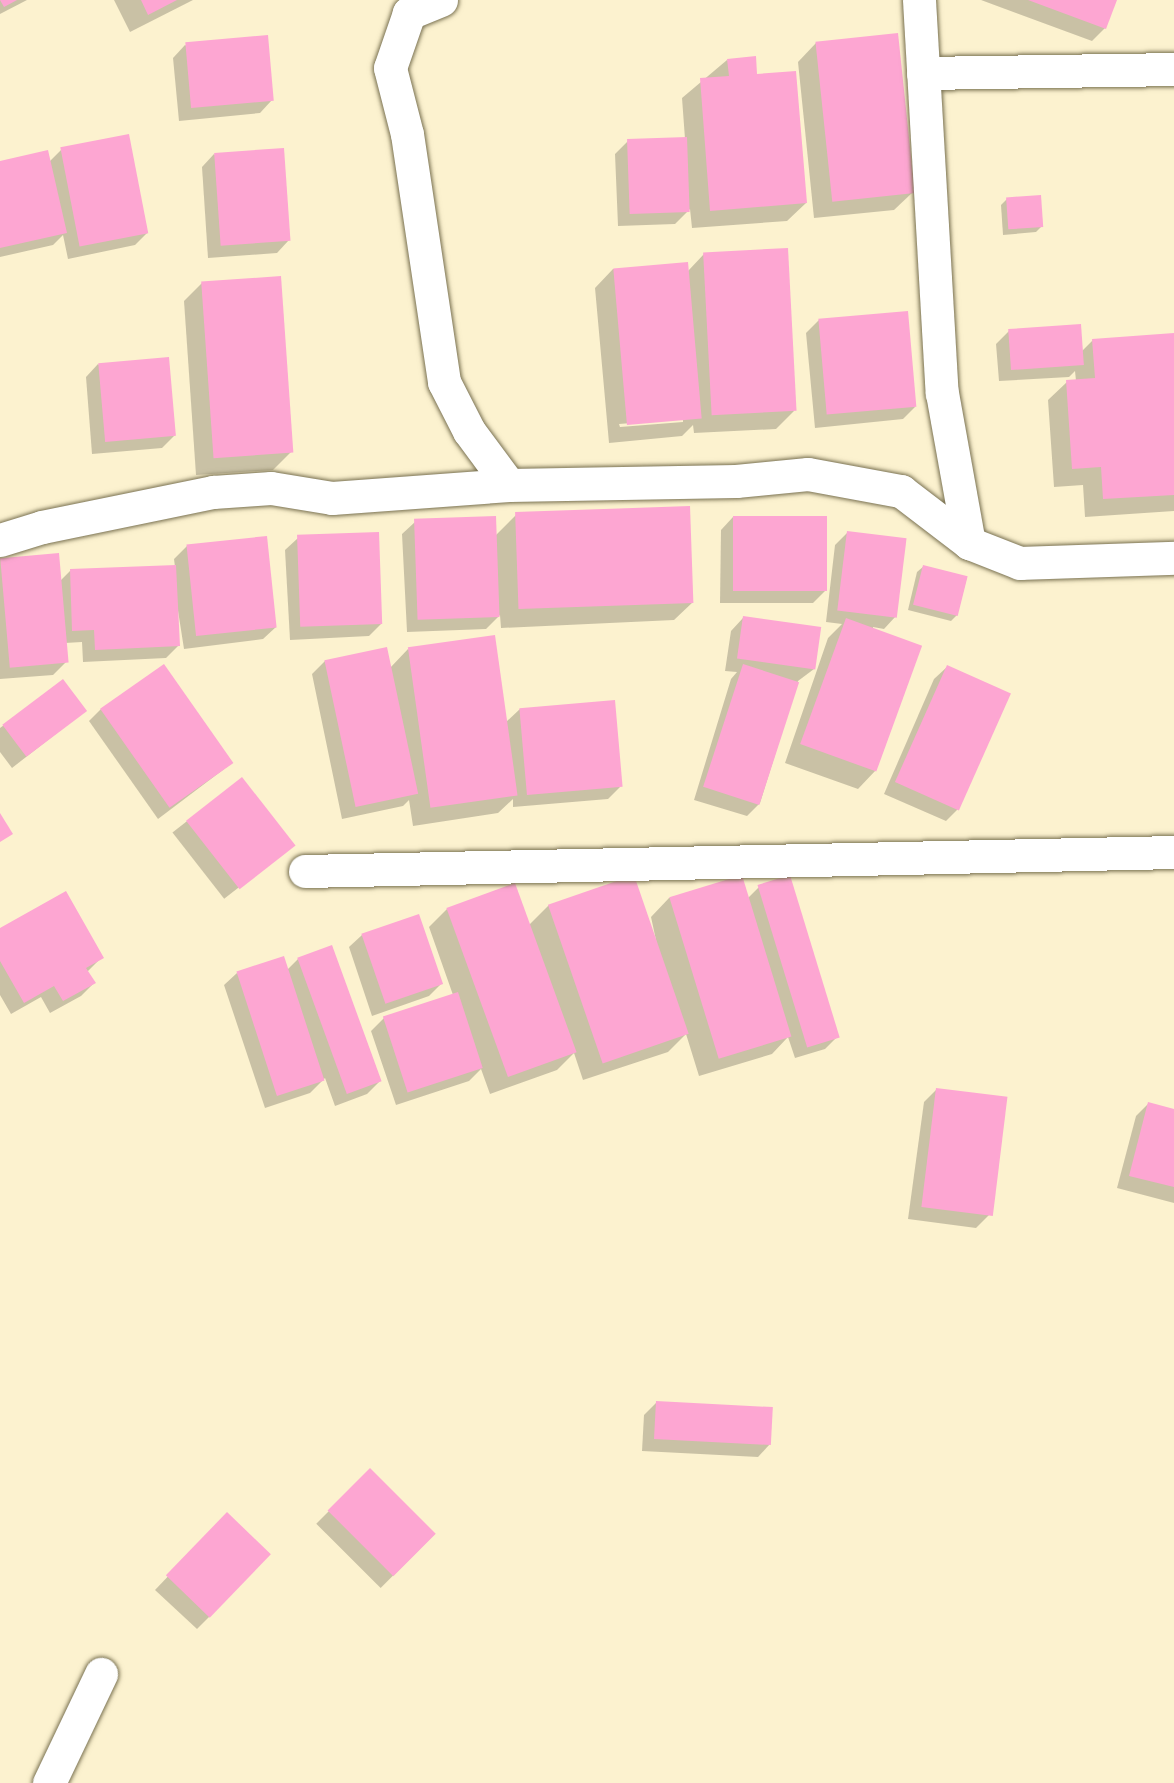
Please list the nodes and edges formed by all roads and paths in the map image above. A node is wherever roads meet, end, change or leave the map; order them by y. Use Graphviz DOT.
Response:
graph roads {
  1 [pos="441,0"];
  2 [pos="919,0"];
  3 [pos="1174,69"];
  4 [pos="923,74"];
  5 [pos="509,484"];
  6 [pos="0,540"];
  7 [pos="969,543"];
  8 [pos="1174,558"];
  9 [pos="1174,852"];
  10 [pos="305,871"];
  11 [pos="101,1674"];
  12 [pos="49,1783"];
  1 -- 5 [label="street"];
  2 -- 4 [label="street"];
  3 -- 4 [label="street"];
  4 -- 7 [label="street"];
  5 -- 6 [label="street"];
  5 -- 7 [label="street"];
  7 -- 8 [label="street"];
  9 -- 10 [label="street"];
  11 -- 12 [label="street"];
}
